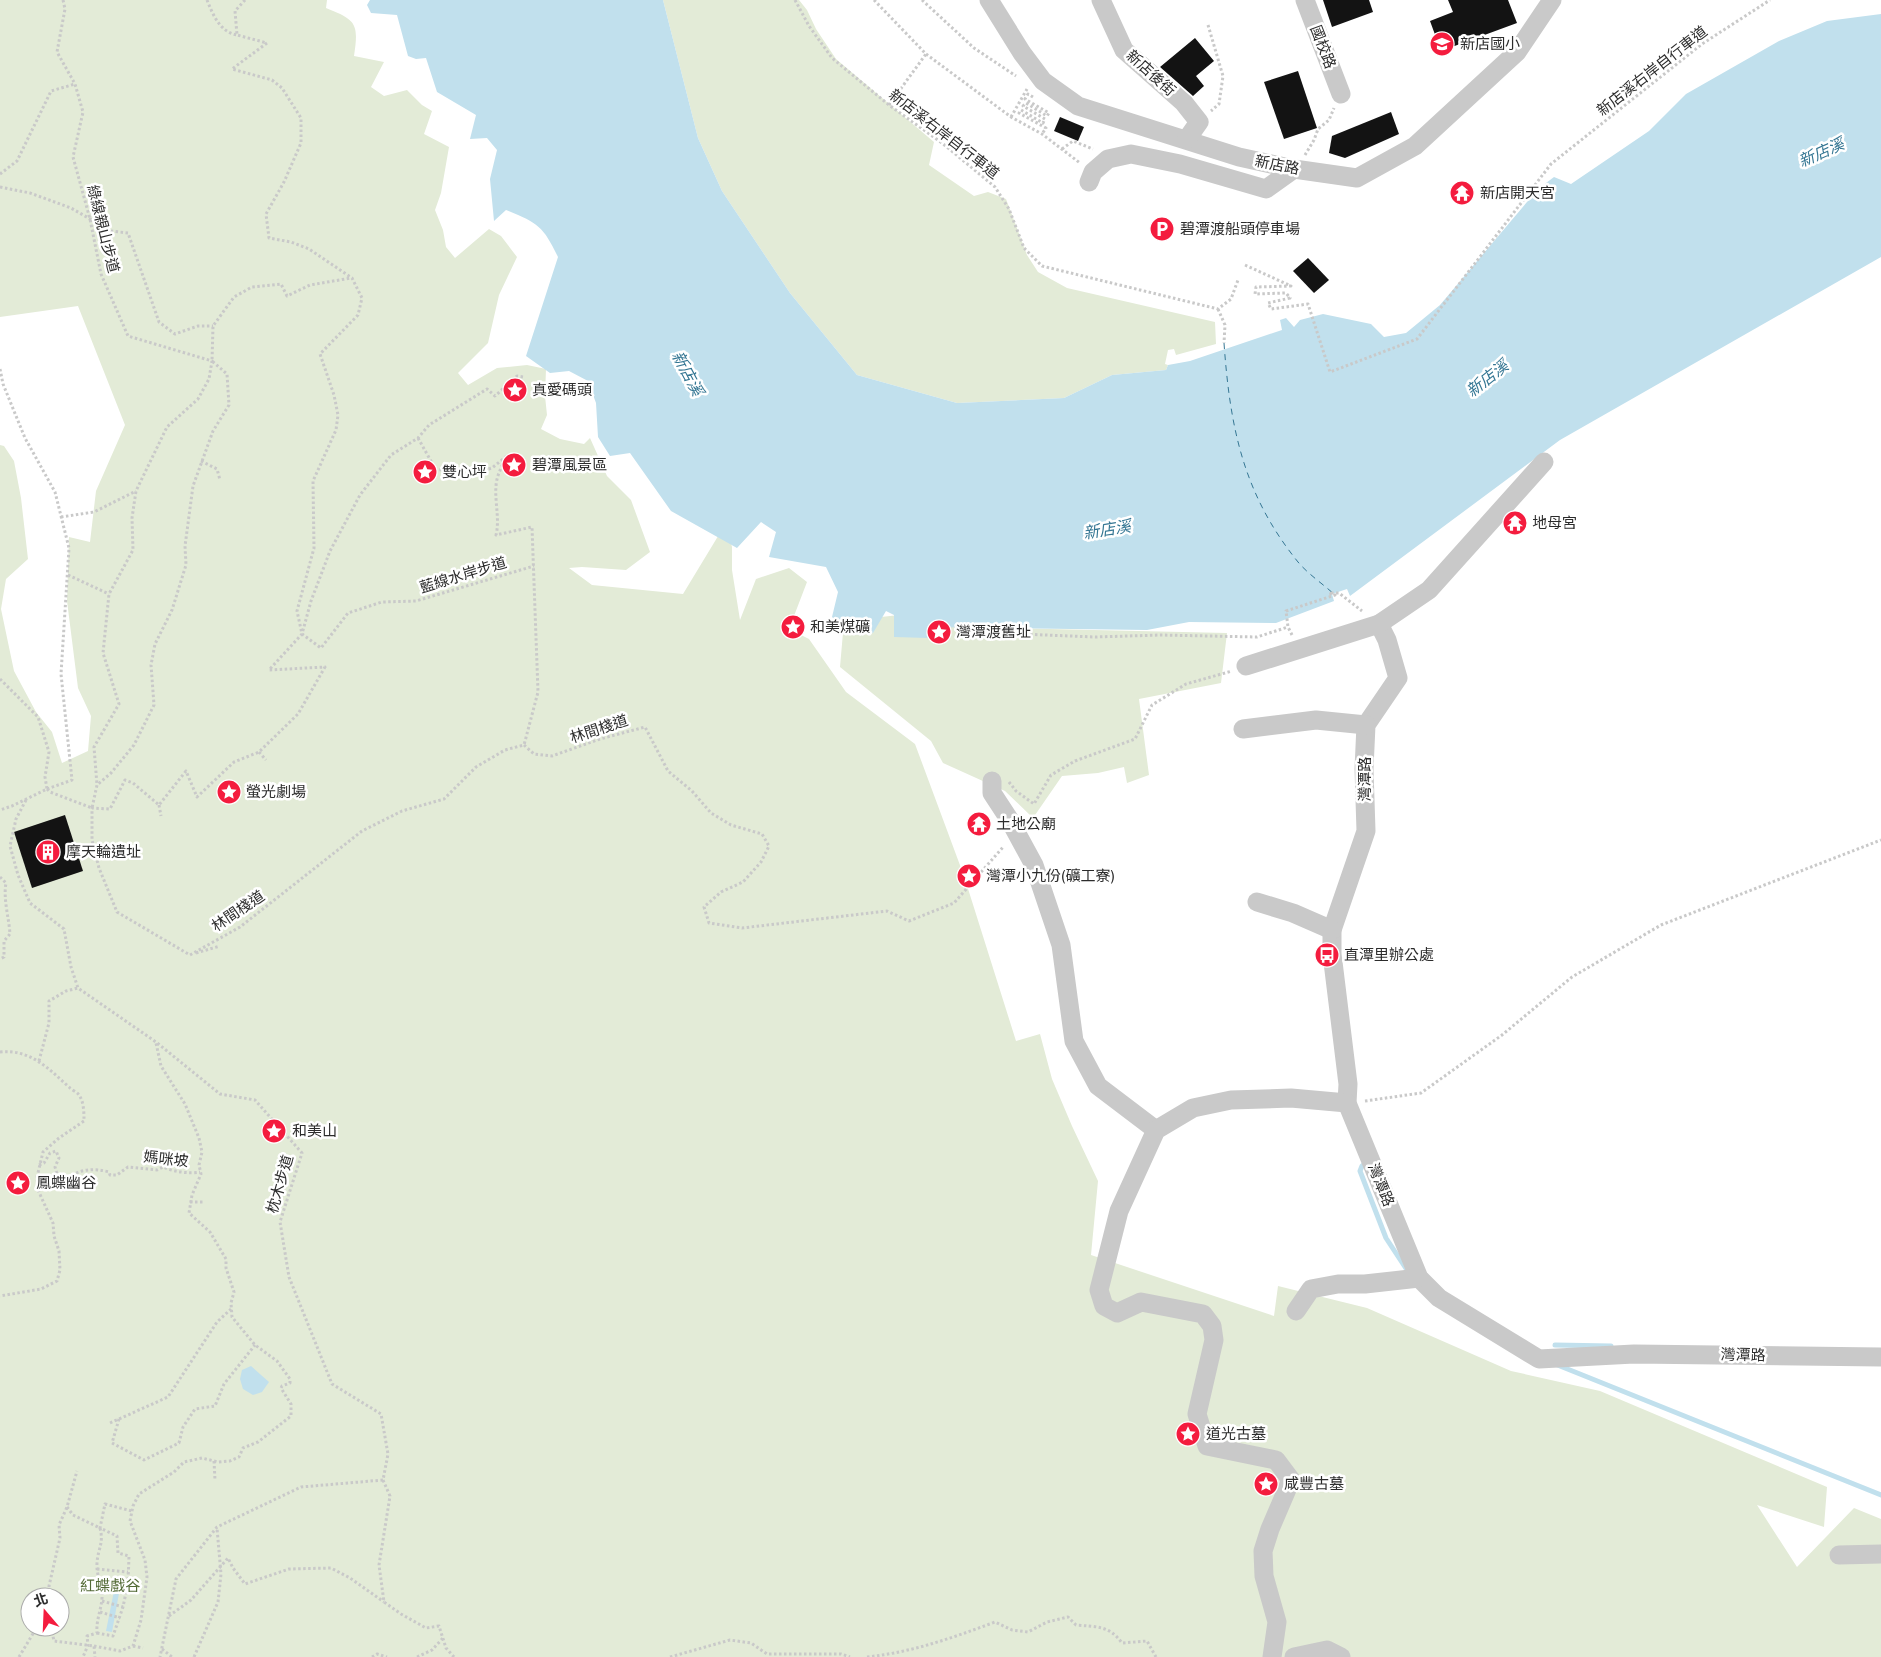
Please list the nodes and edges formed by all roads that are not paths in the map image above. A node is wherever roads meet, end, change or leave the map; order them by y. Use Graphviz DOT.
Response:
graph roads {
  1 [pos="989,0"];
  2 [pos="1101,0"];
  3 [pos="1305,0"];
  4 [pos="1552,0"];
  5 [pos="1340,94"];
  6 [pos="1187,139"];
  7 [pos="1294,169"];
  8 [pos="1091,177"];
  9 [pos="1544,462"];
  10 [pos="1379,624"];
  11 [pos="1246,666"];
  12 [pos="1366,725"];
  13 [pos="1243,729"];
  14 [pos="992,781"];
  15 [pos="1257,902"];
  16 [pos="1332,930"];
  17 [pos="1347,1103"];
  18 [pos="1156,1130"];
  19 [pos="1419,1278"];
  20 [pos="1296,1311"];
  21 [pos="1881,1357"];
  22 [pos="1839,1554"];
  23 [pos="1881,1554"];
  24 [pos="1272,1657"];
  25 [pos="1294,1657"];
  26 [pos="1342,1657"];
  1 -- 6 [label="street, 新店路"];
  2 -- 6 [label="street, 新店後街"];
  3 -- 5 [label="street, 國校路"];
  4 -- 7 [label="street, 新店路"];
  6 -- 7 [label="street, 新店路"];
  7 -- 8 [label="street"];
  9 -- 10 [label="street"];
  10 -- 11 [label="street"];
  10 -- 12 [label="street"];
  12 -- 13 [label="street"];
  12 -- 16 [label="street, 灣潭路"];
  14 -- 18 [label="street"];
  15 -- 16 [label="street"];
  16 -- 17 [label="street, 灣潭路"];
  17 -- 18 [label="street"];
  17 -- 19 [label="street, 灣潭路"];
  18 -- 24 [label="street"];
  19 -- 20 [label="street"];
  19 -- 21 [label="street, 灣潭路"];
  22 -- 23 [label="street"];
  25 -- 26 [label="street"];
}
